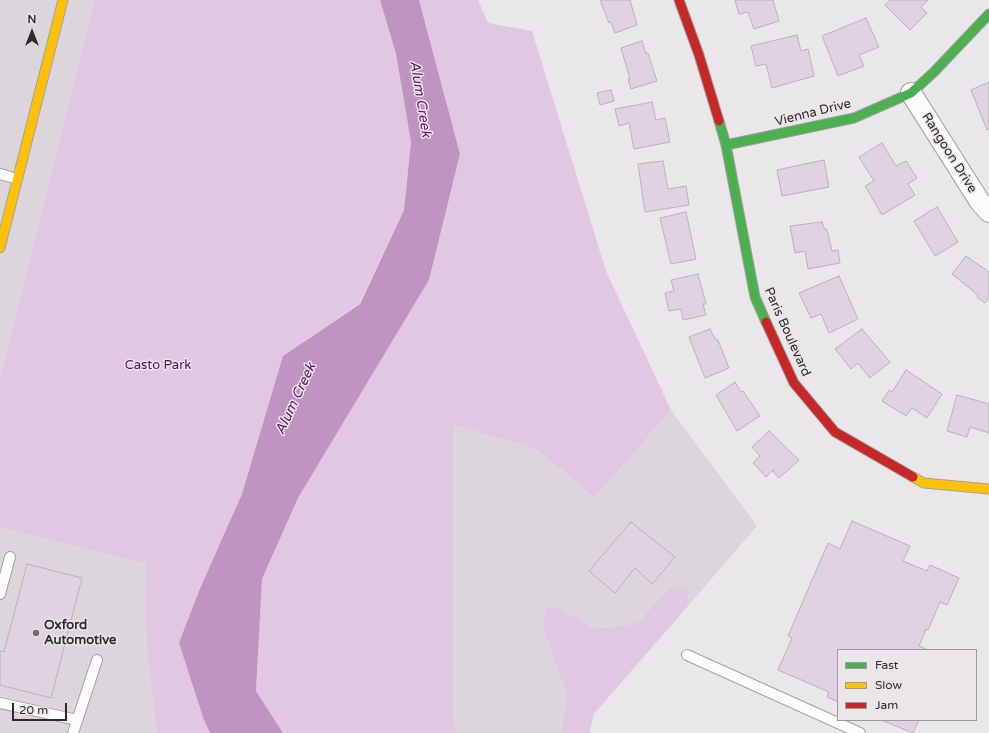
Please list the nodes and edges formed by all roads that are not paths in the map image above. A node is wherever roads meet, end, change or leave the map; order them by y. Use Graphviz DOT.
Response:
graph roads {
  1 [pos="63,0"];
  2 [pos="679,0"];
  3 [pos="989,14"];
  4 [pos="911,92"];
  5 [pos="726,145"];
  6 [pos="0,174"];
  7 [pos="17,179"];
  8 [pos="989,212"];
  9 [pos="0,248"];
  10 [pos="989,489"];
  11 [pos="10,557"];
  12 [pos="0,594"];
  13 [pos="687,655"];
  14 [pos="97,660"];
  15 [pos="0,703"];
  16 [pos="77,720"];
  17 [pos="73,733"];
  18 [pos="860,733"];
  1 -- 7 [label="street"];
  2 -- 5 [label="street, Paris Boulevard"];
  3 -- 4 [label="street, Vienna Drive"];
  4 -- 5 [label="street, Vienna Drive"];
  4 -- 8 [label="street, Rangoon Drive"];
  5 -- 10 [label="street, Paris Boulevard"];
  6 -- 7 [label="lane"];
  7 -- 9 [label="street"];
  11 -- 12 [label="lane"];
  13 -- 18 [label="lane"];
  14 -- 16 [label="lane"];
  15 -- 16 [label="lane"];
  16 -- 17 [label="lane"];
}
